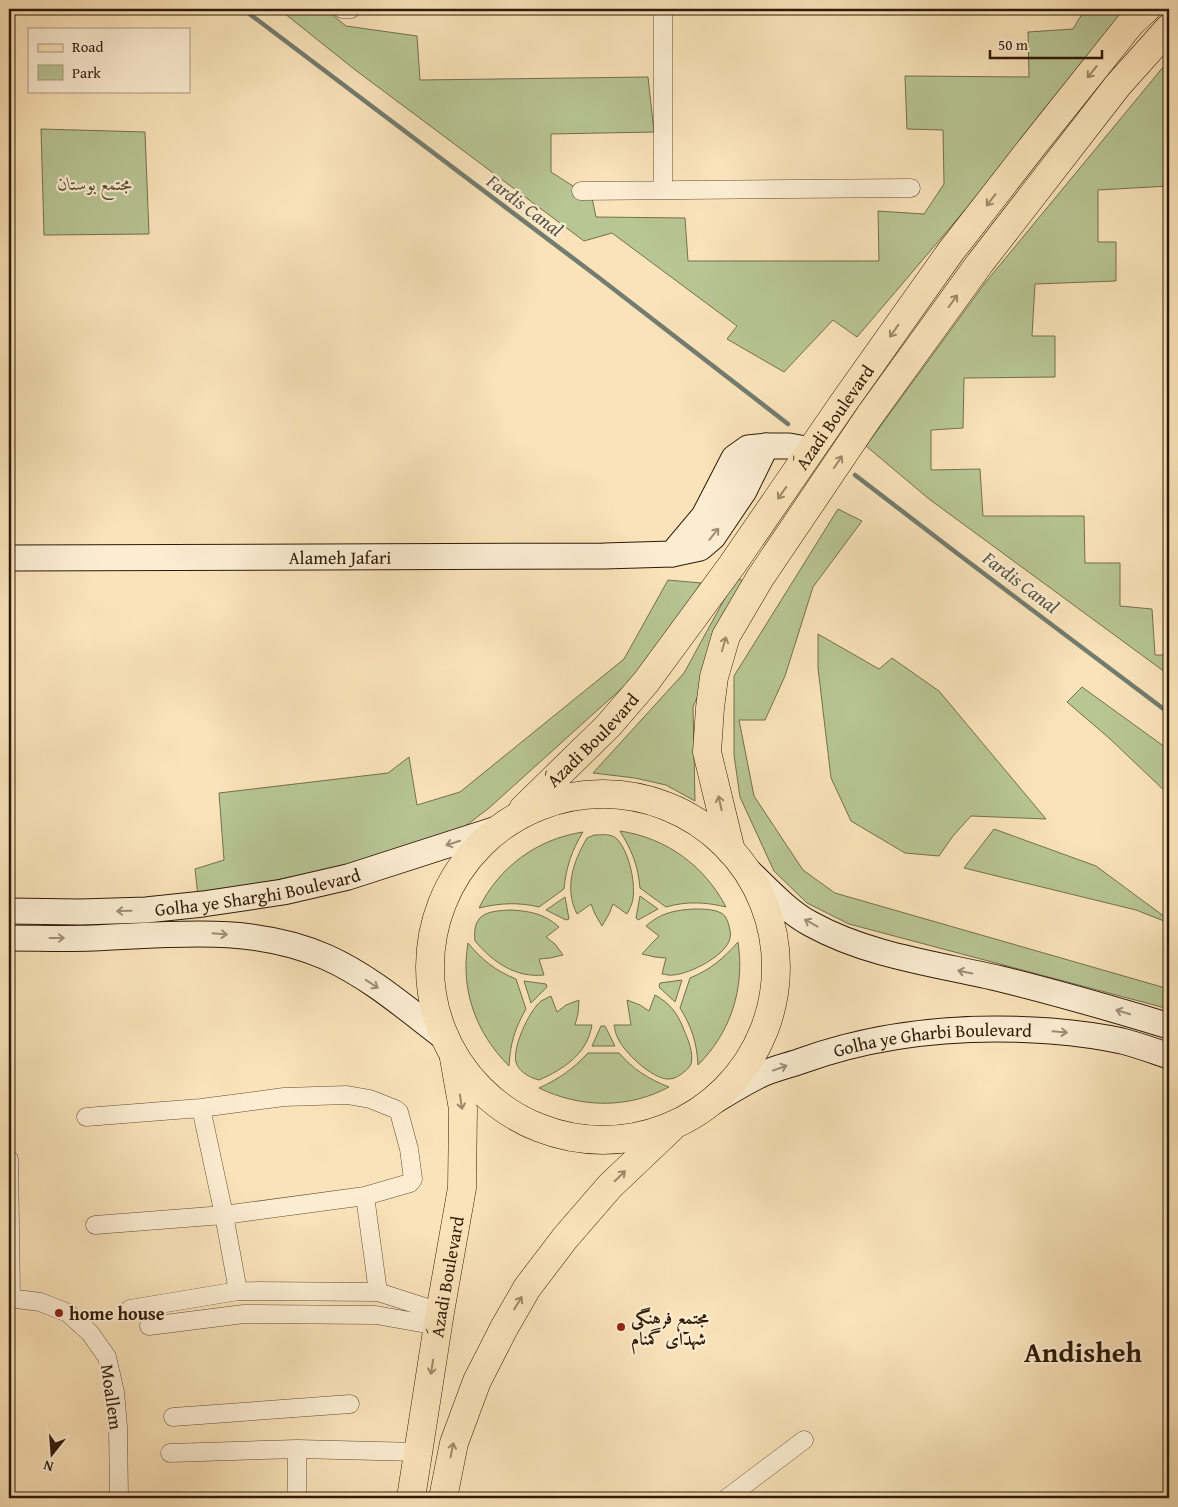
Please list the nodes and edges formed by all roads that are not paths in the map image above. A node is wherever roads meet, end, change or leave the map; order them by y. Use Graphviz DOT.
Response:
graph roads {
  1 [pos="342,9"];
  2 [pos="351,9"];
  3 [pos="663,9"];
  4 [pos="1146,9"];
  5 [pos="1169,28"];
  6 [pos="911,188"];
  7 [pos="663,190"];
  8 [pos="581,191"];
  9 [pos="811,450"];
  10 [pos="9,558"];
  11 [pos="507,823"];
  12 [pos="736,858"];
  13 [pos="9,910"];
  14 [pos="9,938"];
  15 [pos="1169,1026"];
  16 [pos="449,1046"];
  17 [pos="1169,1056"];
  18 [pos="706,1106"];
  19 [pos="201,1108"];
  20 [pos="86,1117"];
  21 [pos="674,1125"];
  22 [pos="9,1159"];
  23 [pos="365,1196"];
  24 [pos="224,1215"];
  25 [pos="95,1225"];
  26 [pos="238,1291"];
  27 [pos="378,1292"];
  28 [pos="10,1298"];
  29 [pos="130,1309"];
  30 [pos="439,1319"];
  31 [pos="149,1326"];
  32 [pos="350,1404"];
  33 [pos="173,1417"];
  34 [pos="804,1440"];
  35 [pos="297,1448"];
  36 [pos="170,1452"];
  37 [pos="418,1452"];
  38 [pos="119,1498"];
  39 [pos="297,1498"];
  40 [pos="411,1498"];
  41 [pos="443,1498"];
  42 [pos="727,1498"];
  1 -- 2 [label="street"];
  3 -- 7 [label="street"];
  4 -- 9 [label="main road, َAzadi Boulevard, one-way"];
  12 -- 5 [label="main road, َAzadi Boulevard, one-way"];
  6 -- 7 [label="street"];
  7 -- 8 [label="street"];
  9 -- 10 [label="main road, Alameh Jafari"];
  9 -- 11 [label="main road, َAzadi Boulevard, one-way"];
  11 -- 12 [label="main road"];
  11 -- 13 [label="main road, Golha ye Sharghi Boulevard, one-way"];
  11 -- 16 [label="main road"];
  15 -- 12 [label="main road, one-way"];
  12 -- 18 [label="main road"];
  14 -- 16 [label="main road, Golha ye Sharghi Boulevard, one-way"];
  16 -- 21 [label="main road"];
  16 -- 30 [label="main road, َAzadi Boulevard, one-way"];
  18 -- 17 [label="main road, Golha ye Gharbi Boulevard, one-way"];
  18 -- 21 [label="main road"];
  19 -- 20 [label="street"];
  19 -- 23 [label="street"];
  19 -- 24 [label="street"];
  41 -- 21 [label="main road, one-way"];
  22 -- 28 [label="street"];
  23 -- 24 [label="street"];
  23 -- 27 [label="street"];
  24 -- 25 [label="street"];
  24 -- 26 [label="street"];
  26 -- 27 [label="street"];
  26 -- 29 [label="street"];
  27 -- 30 [label="street"];
  28 -- 38 [label="street, Moallem"];
  30 -- 31 [label="street"];
  30 -- 37 [label="main road, َAzadi Boulevard, one-way"];
  32 -- 33 [label="street"];
  34 -- 42 [label="street"];
  35 -- 36 [label="street"];
  35 -- 37 [label="street"];
  35 -- 39 [label="street"];
  37 -- 40 [label="main road, َAzadi Boulevard"];
}
